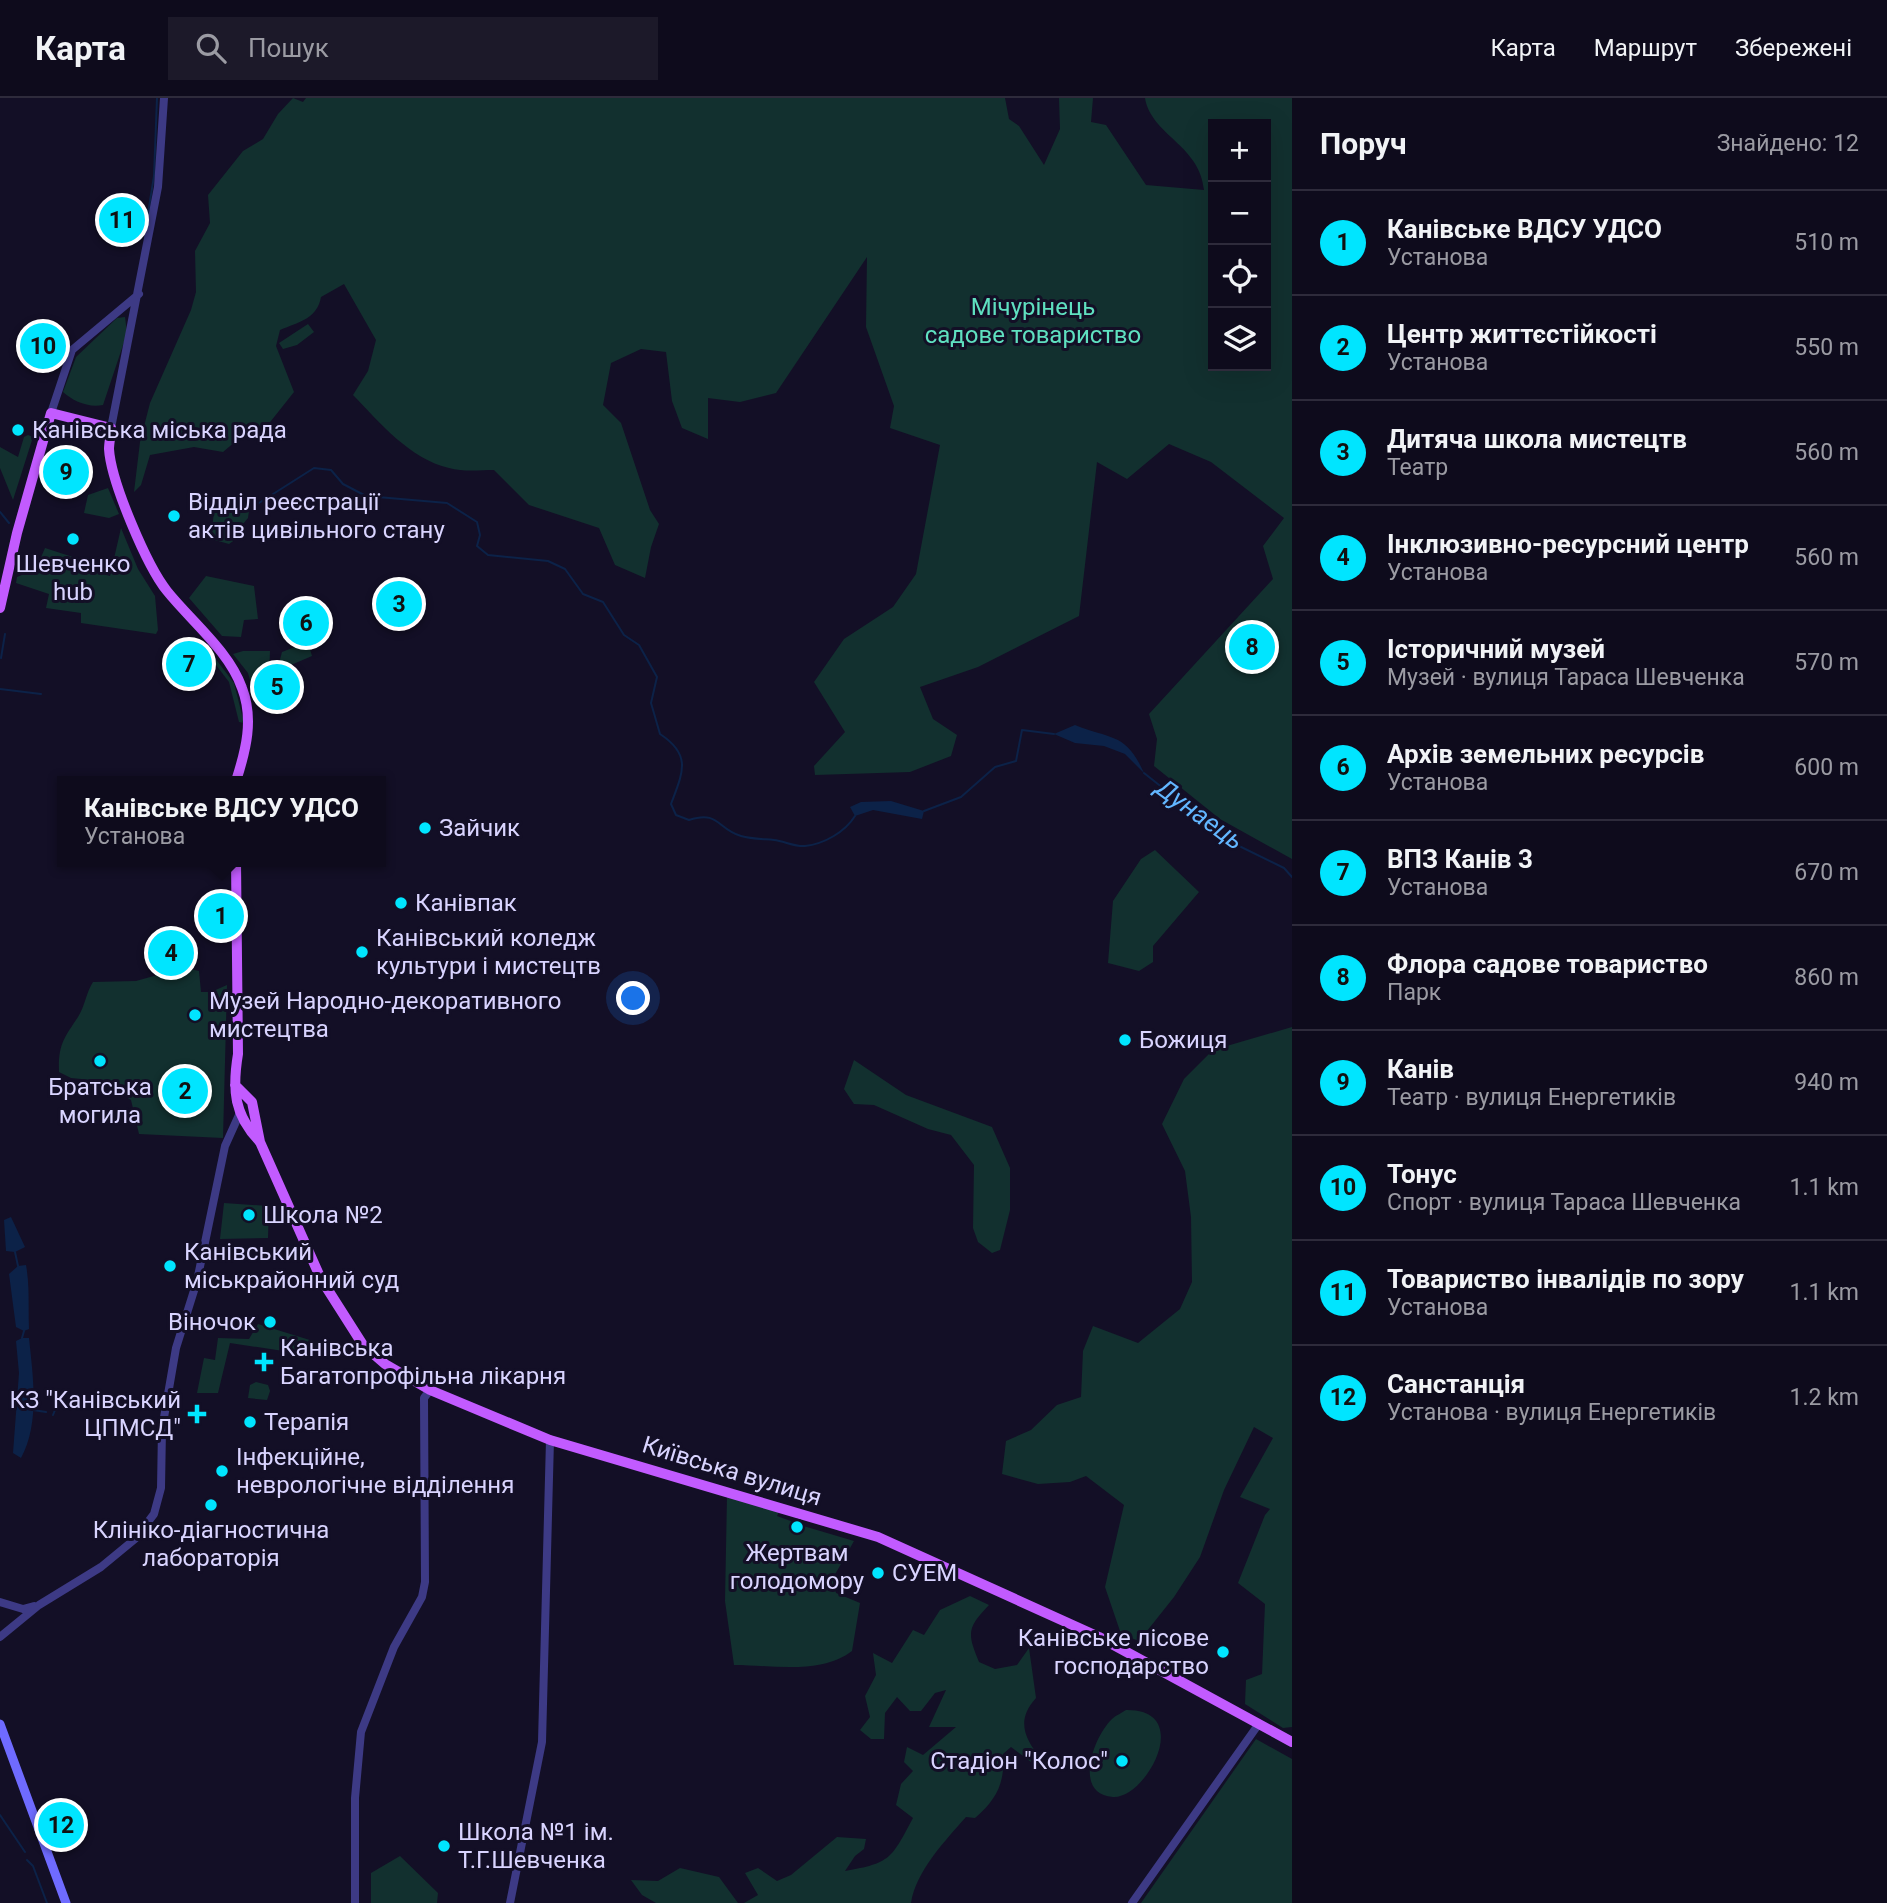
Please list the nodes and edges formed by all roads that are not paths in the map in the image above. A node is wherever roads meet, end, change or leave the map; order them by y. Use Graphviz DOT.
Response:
graph roads {
  1 [pos="164,98"];
  2 [pos="139,293"];
  3 [pos="51,413"];
  4 [pos="111,428"];
  5 [pos="0,608"];
  6 [pos="237,776"];
  7 [pos="236,867"];
  8 [pos="235,1085"];
  9 [pos="239,1115"];
  10 [pos="260,1142"];
  11 [pos="429,1390"];
  12 [pos="550,1440"];
  13 [pos="0,1602"];
  14 [pos="39,1605"];
  15 [pos="0,1637"];
  16 [pos="0,1724"];
  17 [pos="1258,1725"];
  18 [pos="1292,1742"];
  19 [pos="66,1903"];
  20 [pos="355,1903"];
  21 [pos="510,1903"];
  22 [pos="1132,1903"];
  1 -- 2 [label="street"];
  2 -- 3 [label="street"];
  2 -- 4 [label="street"];
  3 -- 4 [label="main road"];
  3 -- 5 [label="main road"];
  4 -- 6 [label="main road"];
  7 -- 8 [label="main road"];
  8 -- 9 [label="main road"];
  8 -- 10 [label="main road, Київська вулиця"];
  9 -- 10 [label="main road, Київська вулиця"];
  9 -- 14 [label="street"];
  10 -- 11 [label="main road, Київська вулиця"];
  11 -- 12 [label="main road, Київська вулиця"];
  11 -- 20 [label="street"];
  12 -- 17 [label="main road, Київська вулиця"];
  12 -- 21 [label="street"];
  13 -- 14 [label="street"];
  14 -- 15 [label="street"];
  16 -- 19 [label="main road"];
  17 -- 18 [label="main road, Київська вулиця"];
  17 -- 22 [label="street"];
}
